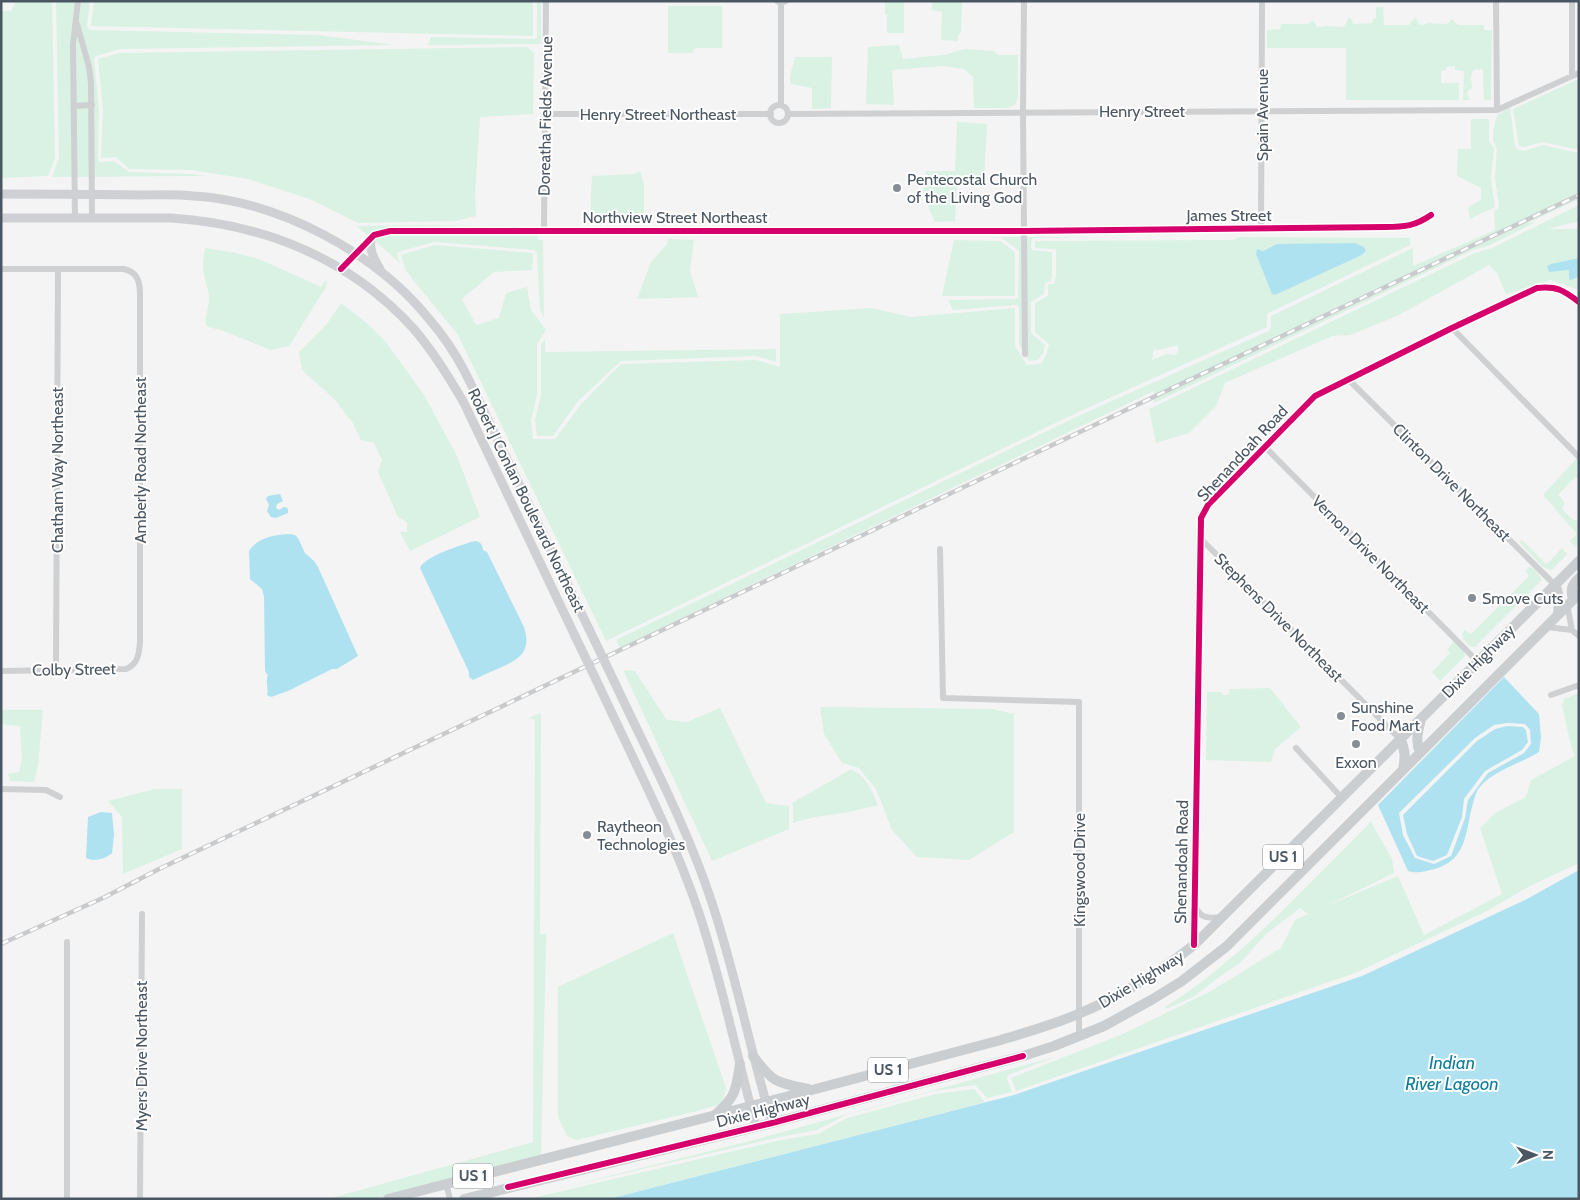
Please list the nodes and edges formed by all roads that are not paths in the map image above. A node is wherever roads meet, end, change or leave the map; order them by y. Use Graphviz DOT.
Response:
graph roads {
  1 [pos="78,1"];
  2 [pos="546,1"];
  3 [pos="1024,1"];
  4 [pos="1262,1"];
  5 [pos="1496,1"];
  6 [pos="1572,1"];
  7 [pos="781,2"];
  8 [pos="76,20"];
  9 [pos="1576,74"];
  10 [pos="92,105"];
  11 [pos="781,105"];
  12 [pos="74,106"];
  13 [pos="1262,110"];
  14 [pos="1497,110"];
  15 [pos="1022,112"];
  16 [pos="544,114"];
  17 [pos="771,114"];
  18 [pos="788,114"];
  19 [pos="1,194"];
  20 [pos="74,194"];
  21 [pos="92,194"];
  22 [pos="1431,215"];
  23 [pos="1,218"];
  24 [pos="74,218"];
  25 [pos="92,218"];
  26 [pos="1262,229"];
  27 [pos="1024,230"];
  28 [pos="544,231"];
  29 [pos="371,238"];
  30 [pos="355,253"];
  31 [pos="1,269"];
  32 [pos="58,269"];
  33 [pos="341,269"];
  34 [pos="381,271"];
  35 [pos="1579,302"];
  36 [pos="1452,328"];
  37 [pos="1025,354"];
  38 [pos="1348,379"];
  39 [pos="1265,447"];
  40 [pos="1579,457"];
  41 [pos="1200,538"];
  42 [pos="940,549"];
  43 [pos="1579,561"];
  44 [pos="1579,578"];
  45 [pos="1555,585"];
  46 [pos="1573,599"];
  47 [pos="1558,615"];
  48 [pos="1546,627"];
  49 [pos="1572,630"];
  50 [pos="1579,636"];
  51 [pos="139,654"];
  52 [pos="1478,662"];
  53 [pos="56,670"];
  54 [pos="1,671"];
  55 [pos="1579,685"];
  56 [pos="1551,695"];
  57 [pos="1421,718"];
  58 [pos="1400,739"];
  59 [pos="1296,748"];
  60 [pos="1420,753"];
  61 [pos="1403,770"];
  62 [pos="1,789"];
  63 [pos="60,797"];
  64 [pos="1342,798"];
  65 [pos="1195,905"];
  66 [pos="142,914"];
  67 [pos="1224,917"];
  68 [pos="67,942"];
  69 [pos="1194,945"];
  70 [pos="1078,1014"];
  71 [pos="1078,1037"];
  72 [pos="754,1056"];
  73 [pos="740,1064"];
  74 [pos="812,1090"];
  75 [pos="766,1102"];
  76 [pos="751,1106"];
  77 [pos="714,1116"];
  78 [pos="772,1123"];
  79 [pos="756,1126"];
  80 [pos="446,1183"];
  81 [pos="67,1199"];
  82 [pos="140,1199"];
  83 [pos="388,1199"];
  84 [pos="450,1199"];
  85 [pos="464,1199"];
  1 -- 8 [label="street"];
  2 -- 16 [label="street, Doreatha Fields Avenue"];
  3 -- 15 [label="street"];
  4 -- 13 [label="street, Spain Avenue"];
  5 -- 14 [label="street"];
  6 -- 9 [label="street"];
  7 -- 11 [label="street"];
  8 -- 10 [label="street"];
  8 -- 12 [label="street"];
  9 -- 14 [label="street"];
  10 -- 12 [label="street"];
  10 -- 21 [label="street"];
  11 -- 17 [label="street"];
  11 -- 18 [label="street"];
  12 -- 20 [label="street"];
  13 -- 14 [label="street, Henry Street"];
  13 -- 15 [label="street, Henry Street"];
  13 -- 26 [label="street, Spain Avenue"];
  15 -- 18 [label="street, Henry Street"];
  15 -- 27 [label="street"];
  16 -- 17 [label="street, Henry Street Northeast"];
  16 -- 28 [label="street, Doreatha Fields Avenue"];
  17 -- 18 [label="street"];
  19 -- 20 [label="main road, Robert J Conlan Boulevard Northeast"];
  20 -- 21 [label="main road, Robert J Conlan Boulevard Northeast"];
  20 -- 24 [label="street"];
  21 -- 25 [label="street"];
  21 -- 30 [label="main road, Robert J Conlan Boulevard Northeast"];
  22 -- 26 [label="street, James Street"];
  23 -- 24 [label="main road, Robert J Conlan Boulevard Northeast"];
  24 -- 25 [label="main road, Robert J Conlan Boulevard Northeast"];
  25 -- 33 [label="main road, Robert J Conlan Boulevard Northeast"];
  26 -- 27 [label="street, James Street"];
  27 -- 28 [label="street, Northview Street Northeast"];
  27 -- 37 [label="street"];
  28 -- 29 [label="street, Northview Street Northeast"];
  29 -- 30 [label="street, Northview Street Northeast"];
  29 -- 34 [label="main road"];
  30 -- 33 [label="street, Northview Street Northeast"];
  30 -- 34 [label="main road, Robert J Conlan Boulevard Northeast"];
  31 -- 32 [label="street"];
  32 -- 51 [label="street, Amberly Road Northeast"];
  32 -- 53 [label="street, Chatham Way Northeast"];
  33 -- 73 [label="main road, Robert J Conlan Boulevard Northeast, bridge"];
  34 -- 72 [label="main road, Robert J Conlan Boulevard Northeast, bridge"];
  35 -- 36 [label="street, Shenandoah Road"];
  36 -- 38 [label="street, Shenandoah Road"];
  36 -- 40 [label="street"];
  38 -- 39 [label="street, Shenandoah Road"];
  38 -- 45 [label="street, Clinton Drive Northeast"];
  39 -- 41 [label="street, Shenandoah Road"];
  39 -- 52 [label="street, Vernon Drive Northeast"];
  41 -- 58 [label="street, Stephens Drive Northeast"];
  41 -- 65 [label="street, Shenandoah Road"];
  42 -- 70 [label="street, Kingswood Drive"];
  43 -- 45 [label="main road, Dixie Highway / US 1"];
  44 -- 46 [label="main road"];
  45 -- 47 [label="main road"];
  45 -- 52 [label="main road, Dixie Highway / US 1"];
  46 -- 47 [label="main road, Dixie Highway / US 1"];
  46 -- 49 [label="street"];
  47 -- 48 [label="main road, Dixie Highway / US 1"];
  48 -- 49 [label="street"];
  48 -- 60 [label="main road, Dixie Highway / US 1"];
  49 -- 50 [label="street"];
  51 -- 53 [label="street, Colby Street"];
  52 -- 57 [label="main road, Dixie Highway / US 1"];
  53 -- 54 [label="street, Colby Street"];
  55 -- 56 [label="street"];
  57 -- 58 [label="main road, Dixie Highway / US 1"];
  57 -- 60 [label="main road"];
  58 -- 61 [label="main road"];
  58 -- 64 [label="main road, Dixie Highway / US 1"];
  59 -- 64 [label="street"];
  60 -- 61 [label="main road, Dixie Highway / US 1"];
  61 -- 71 [label="main road, Dixie Highway / US 1"];
  62 -- 63 [label="street"];
  64 -- 67 [label="main road, Dixie Highway / US 1"];
  65 -- 67 [label="street, Shenandoah Road"];
  65 -- 69 [label="street, Shenandoah Road"];
  66 -- 82 [label="street, Myers Drive Northeast"];
  67 -- 69 [label="main road, Dixie Highway / US 1"];
  68 -- 81 [label="street"];
  69 -- 70 [label="main road, Dixie Highway / US 1"];
  70 -- 71 [label="street, Kingswood Drive"];
  70 -- 74 [label="main road, Dixie Highway / US 1"];
  71 -- 78 [label="main road, Dixie Highway / US 1"];
  72 -- 74 [label="main road"];
  72 -- 75 [label="main road, Robert J Conlan Boulevard Northeast"];
  73 -- 76 [label="main road, Robert J Conlan Boulevard Northeast"];
  73 -- 77 [label="main road"];
  74 -- 75 [label="main road, Dixie Highway / US 1"];
  75 -- 76 [label="main road, Dixie Highway / US 1"];
  75 -- 78 [label="main road, Robert J Conlan Boulevard Northeast"];
  76 -- 77 [label="main road, Dixie Highway / US 1"];
  76 -- 79 [label="main road, Robert J Conlan Boulevard Northeast"];
  77 -- 80 [label="main road, Dixie Highway / US 1"];
  78 -- 79 [label="main road, Dixie Highway / US 1"];
  79 -- 85 [label="main road, Dixie Highway / US 1"];
  80 -- 83 [label="main road, Dixie Highway / US 1"];
  80 -- 84 [label="street"];
}
